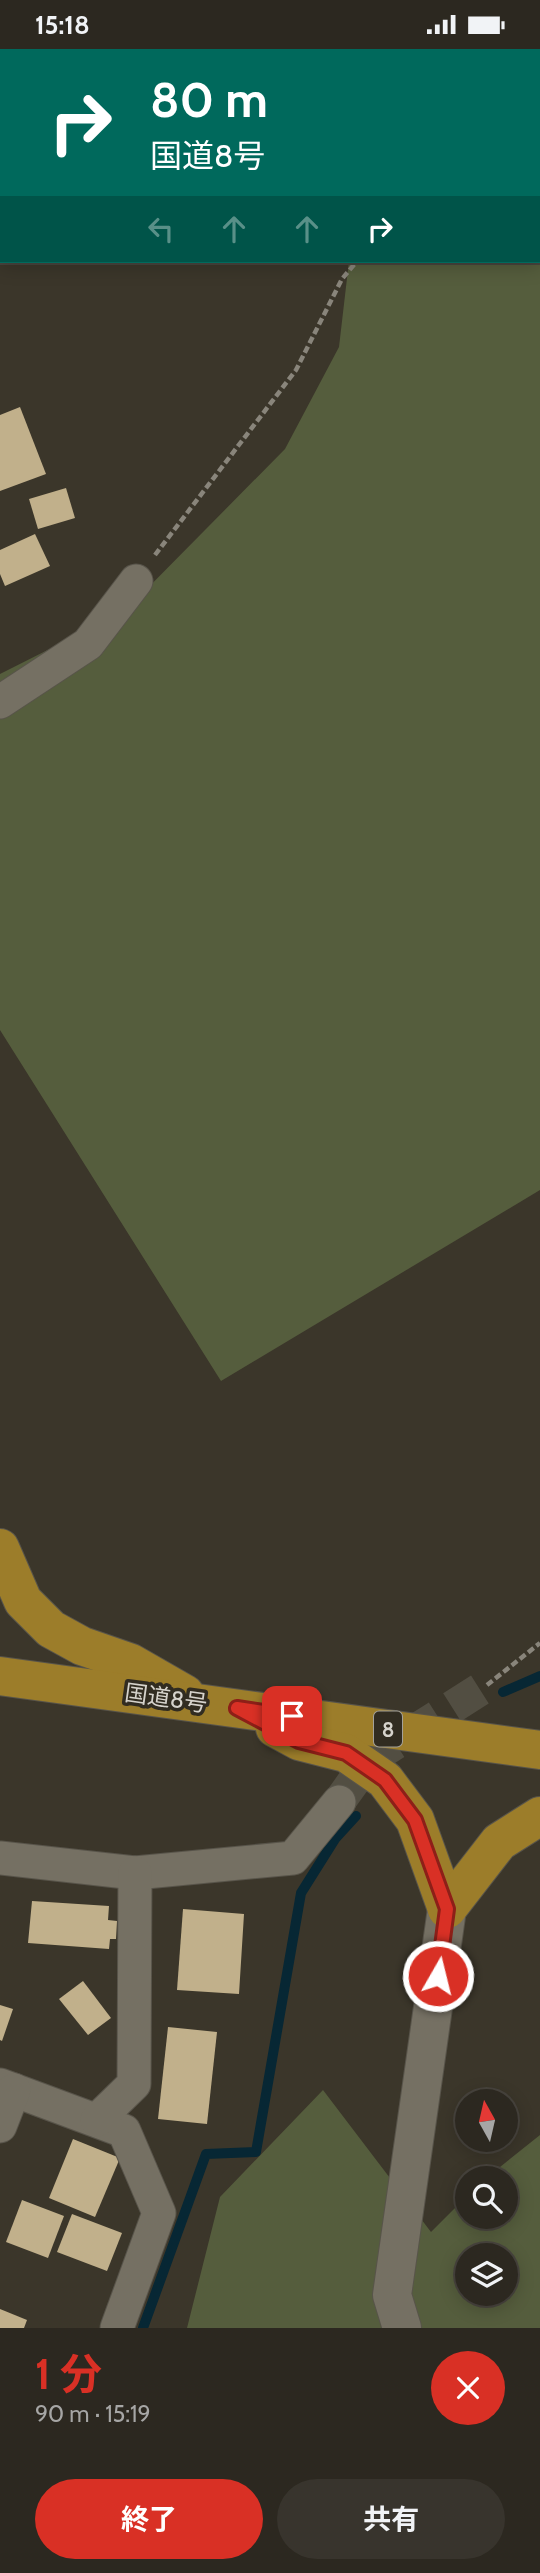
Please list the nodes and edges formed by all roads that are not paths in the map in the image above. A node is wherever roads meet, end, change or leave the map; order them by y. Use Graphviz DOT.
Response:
graph roads {
  1 [pos="136,581"];
  2 [pos="0,702"];
  3 [pos="0,1548"];
  4 [pos="0,1676"];
  5 [pos="200,1702"];
  6 [pos="237,1708"];
  7 [pos="540,1750"];
  8 [pos="339,1802"];
  9 [pos="540,1816"];
  10 [pos="0,1858"];
  11 [pos="135,1873"];
  12 [pos="447,1909"];
  13 [pos="7,2087"];
  14 [pos="97,2120"];
  15 [pos="0,2126"];
  16 [pos="117,2328"];
  17 [pos="402,2328"];
  1 -- 2 [label="street"];
  3 -- 5 [label="highway"];
  4 -- 5 [label="highway, 国道8号 / 8"];
  5 -- 6 [label="highway, 国道8号 / 8"];
  6 -- 7 [label="highway, 国道8号 / 8"];
  6 -- 12 [label="highway"];
  8 -- 11 [label="street"];
  9 -- 12 [label="highway"];
  10 -- 11 [label="street"];
  11 -- 14 [label="street"];
  12 -- 17 [label="street"];
  13 -- 14 [label="street"];
  13 -- 15 [label="street"];
  14 -- 16 [label="street"];
}
